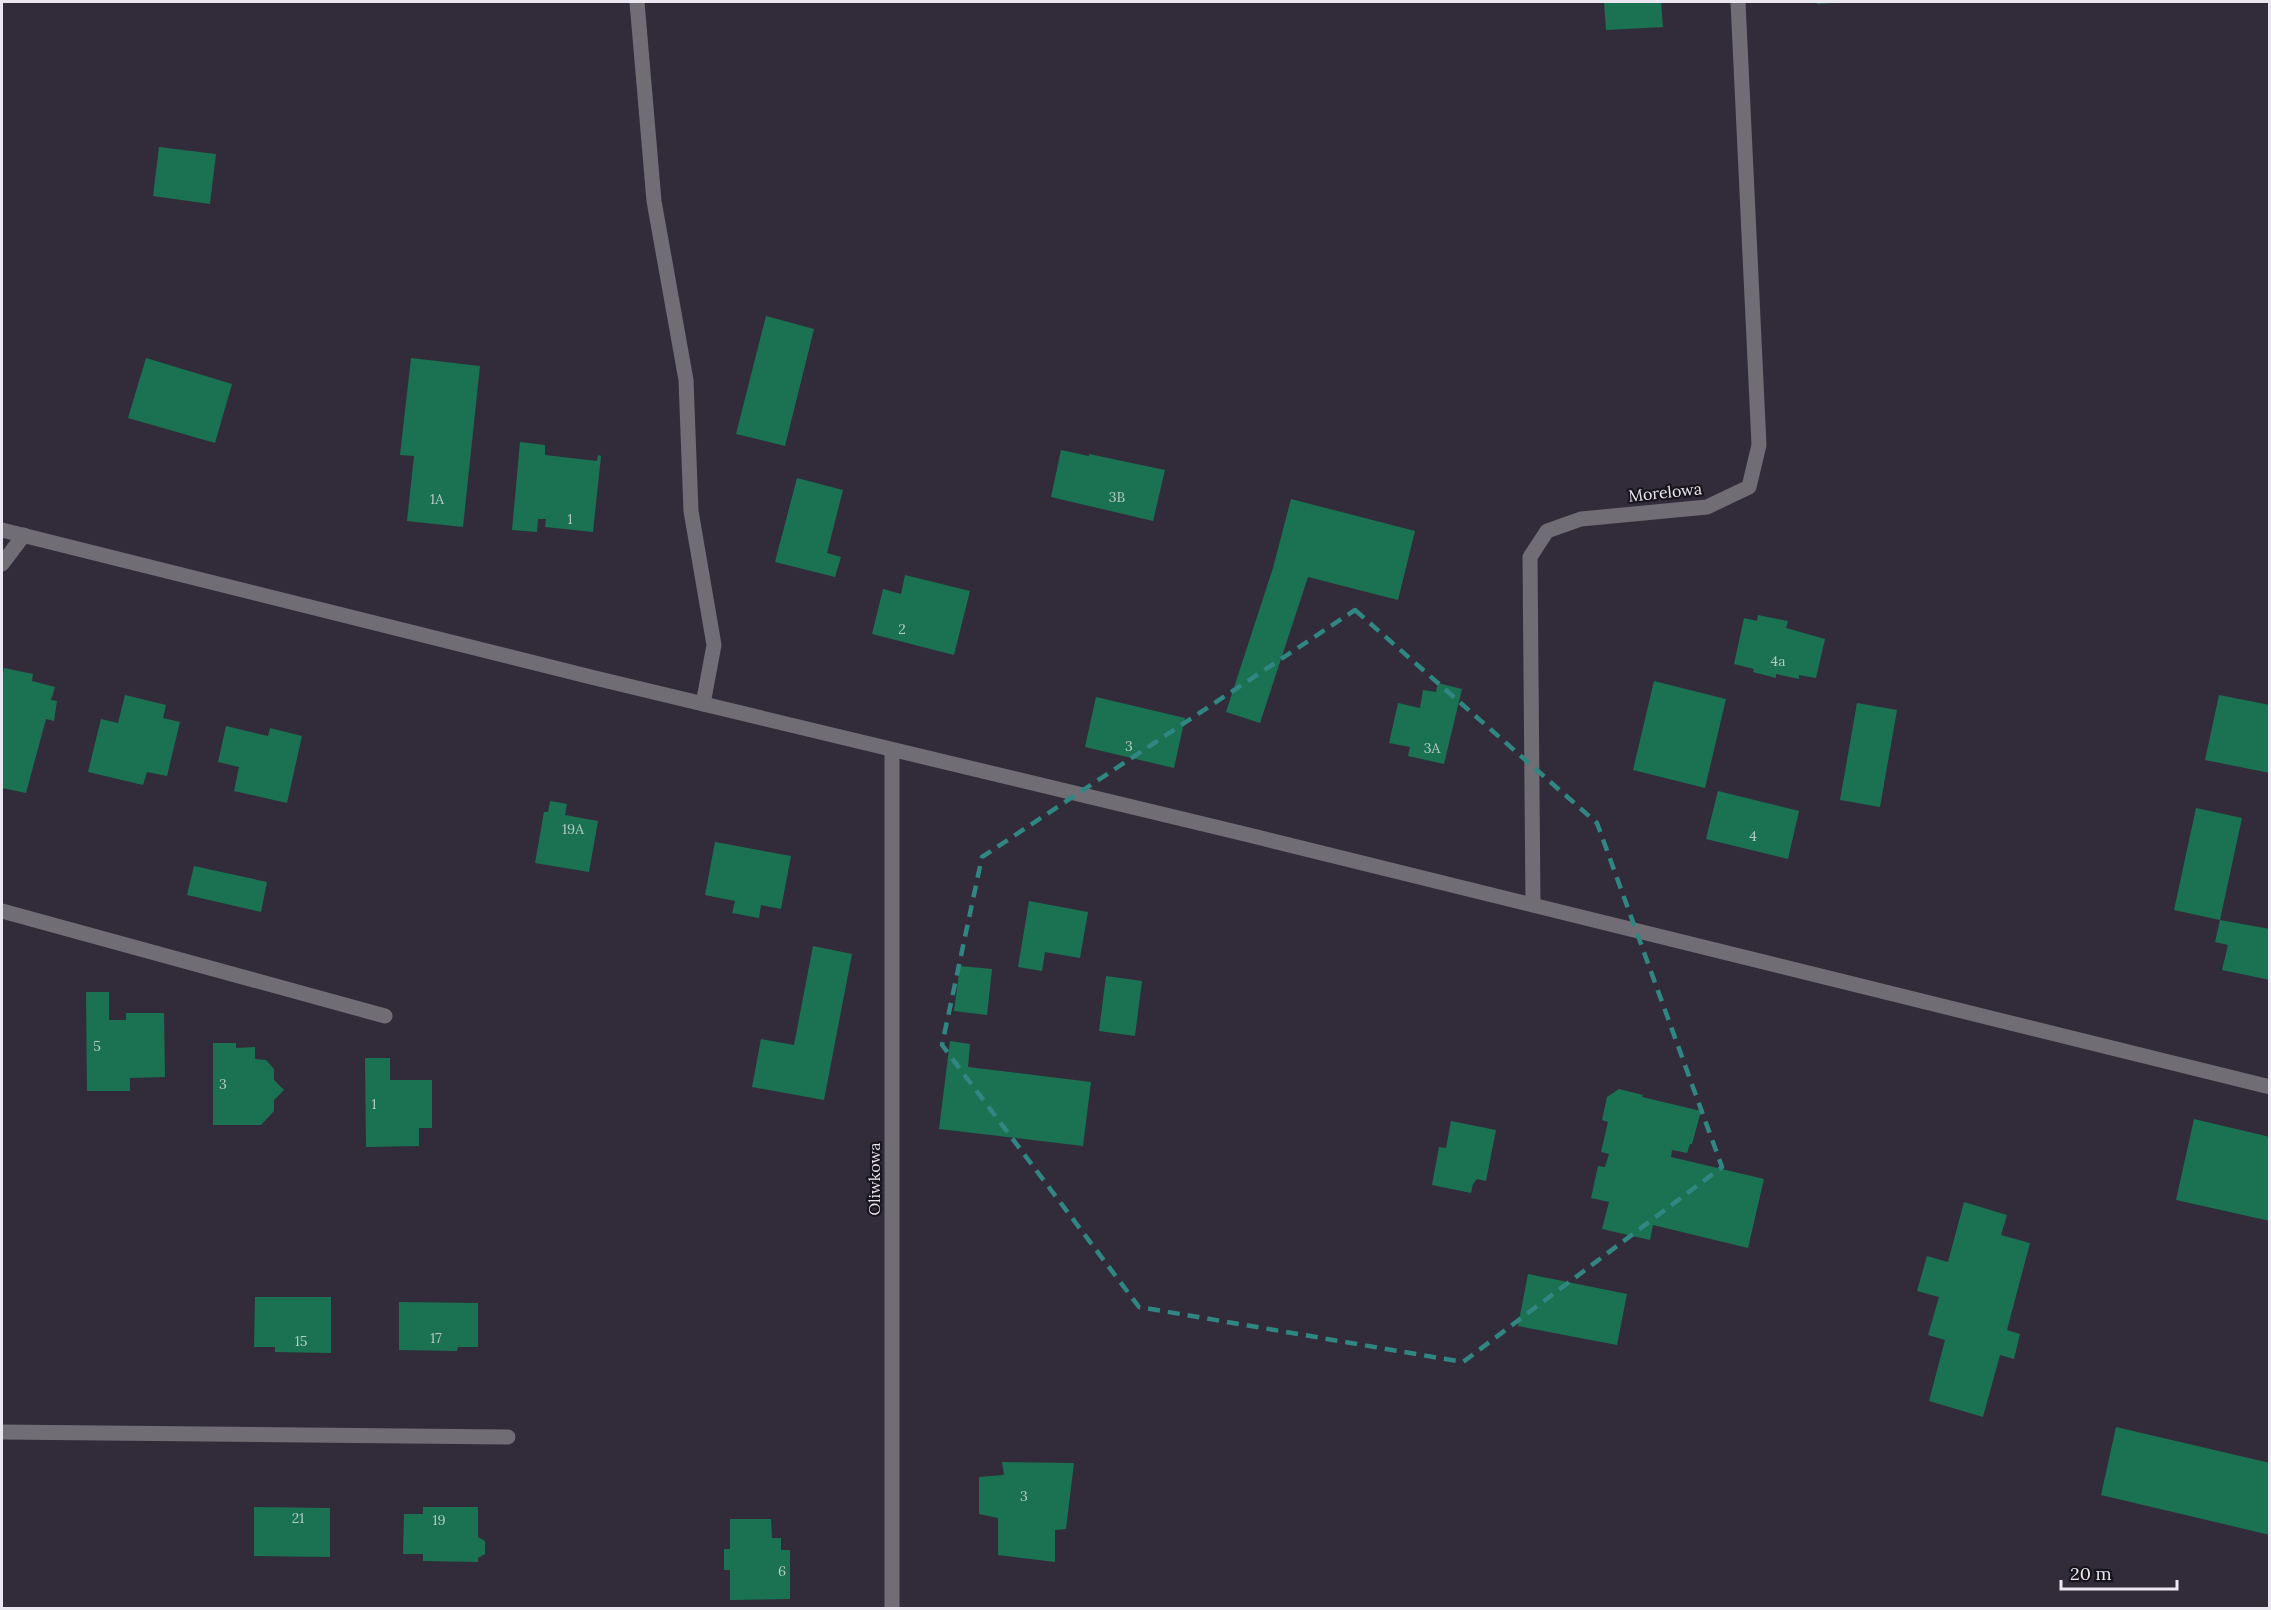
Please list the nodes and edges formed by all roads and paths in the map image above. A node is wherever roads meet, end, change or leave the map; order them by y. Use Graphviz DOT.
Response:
graph roads {
  1 [pos="637,2"];
  2 [pos="1738,2"];
  3 [pos="2,530"];
  4 [pos="24,535"];
  5 [pos="2,564"];
  6 [pos="703,704"];
  7 [pos="892,750"];
  8 [pos="1533,905"];
  9 [pos="2,911"];
  10 [pos="385,1016"];
  11 [pos="2270,1087"];
  12 [pos="2,1432"];
  13 [pos="508,1437"];
  14 [pos="892,1608"];
  1 -- 6 [label="street"];
  2 -- 8 [label="street, Morelowa"];
  3 -- 4 [label="street"];
  4 -- 5 [label="street"];
  4 -- 6 [label="street"];
  6 -- 7 [label="street"];
  7 -- 8 [label="street"];
  7 -- 14 [label="street, Oliwkowa"];
  8 -- 11 [label="street"];
  9 -- 10 [label="street"];
  12 -- 13 [label="street"];
}
